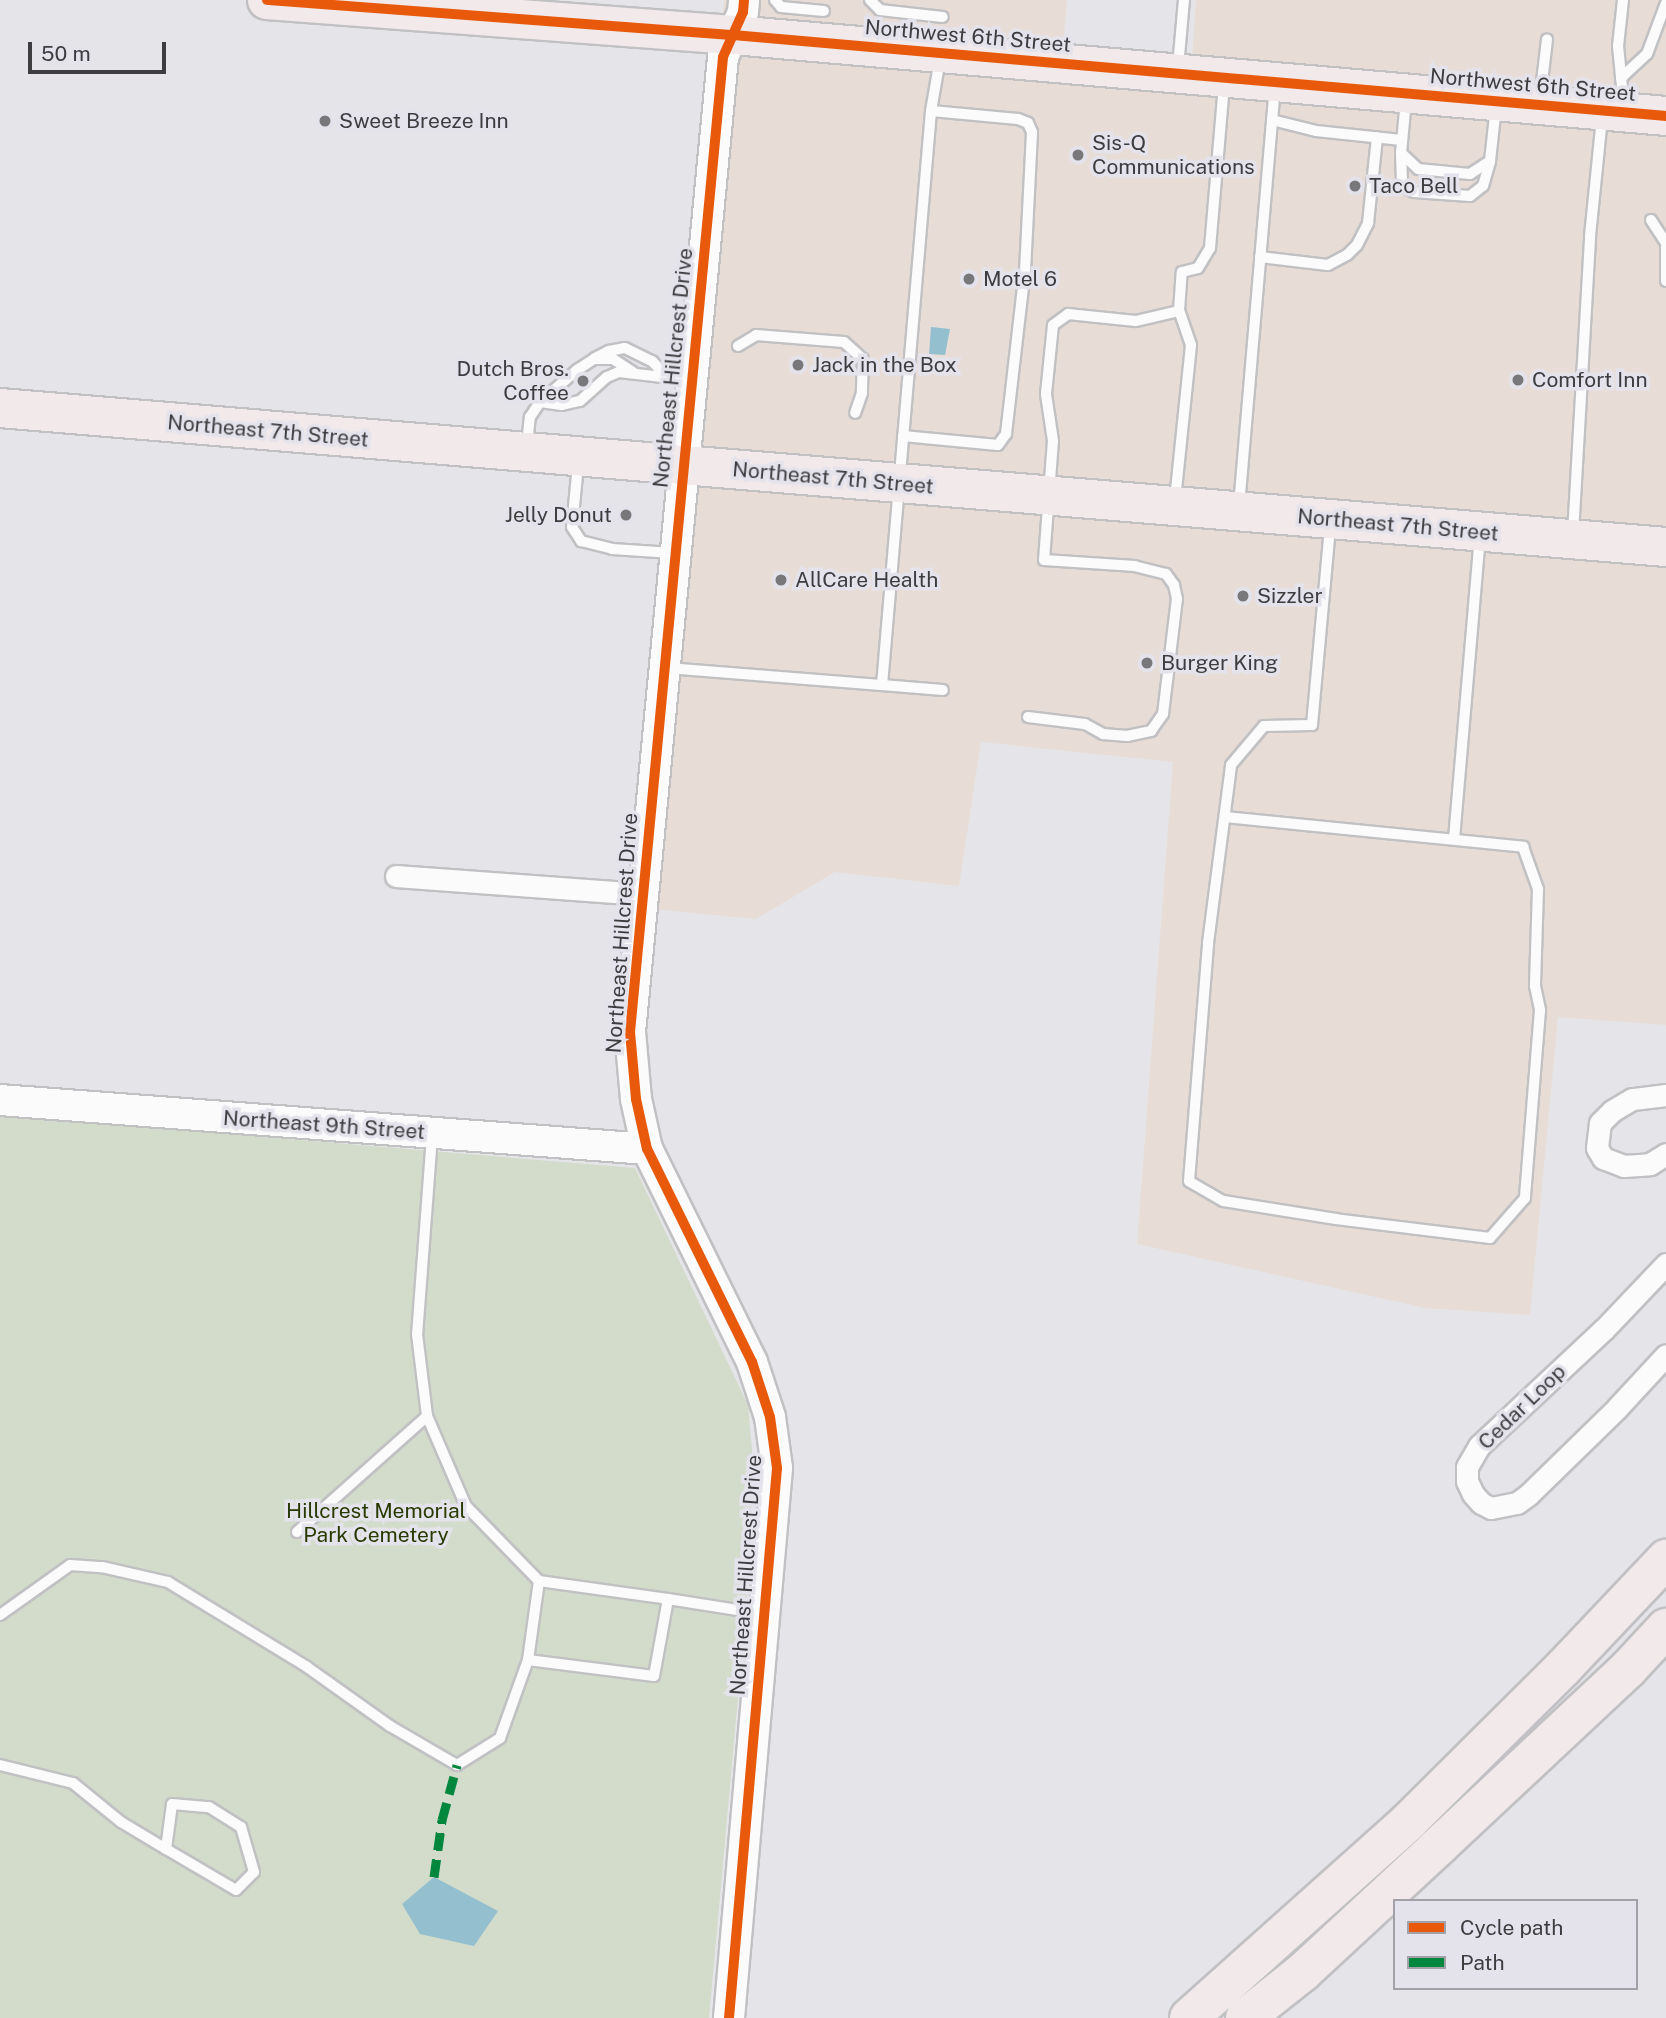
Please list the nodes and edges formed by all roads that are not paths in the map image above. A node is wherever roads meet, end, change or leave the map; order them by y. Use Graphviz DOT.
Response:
graph roads {
  1 [pos="267,0"];
  2 [pos="775,0"];
  3 [pos="870,0"];
  4 [pos="1184,0"];
  5 [pos="1623,0"];
  6 [pos="1666,3"];
  7 [pos="824,11"];
  8 [pos="738,18"];
  9 [pos="942,35"];
  10 [pos="1547,39"];
  11 [pos="1177,73"];
  12 [pos="1225,78"];
  13 [pos="1275,82"];
  14 [pos="1406,93"];
  15 [pos="1616,100"];
  16 [pos="1497,102"];
  17 [pos="1539,105"];
  18 [pos="931,111"];
  19 [pos="1666,116"];
  20 [pos="1272,120"];
  21 [pos="1377,137"];
  22 [pos="1402,139"];
  23 [pos="1401,153"];
  24 [pos="1490,161"];
  25 [pos="1651,220"];
  26 [pos="1666,245"];
  27 [pos="1260,257"];
  28 [pos="1666,281"];
  29 [pos="1179,311"];
  30 [pos="738,346"];
  31 [pos="594,359"];
  32 [pos="633,372"];
  33 [pos="680,379"];
  34 [pos="540,402"];
  35 [pos="0,408"];
  36 [pos="855,413"];
  37 [pos="903,436"];
  38 [pos="526,453"];
  39 [pos="578,457"];
  40 [pos="683,466"];
  41 [pos="899,484"];
  42 [pos="1047,496"];
  43 [pos="1175,507"];
  44 [pos="1238,512"];
  45 [pos="1331,520"];
  46 [pos="1481,532"];
  47 [pos="1572,540"];
  48 [pos="1666,547"];
  49 [pos="675,553"];
  50 [pos="663,668"];
  51 [pos="882,685"];
  52 [pos="943,690"];
  53 [pos="1028,717"];
  54 [pos="1225,817"];
  55 [pos="1454,839"];
  56 [pos="396,876"];
  57 [pos="641,894"];
  58 [pos="1666,1096"];
  59 [pos="0,1100"];
  60 [pos="433,1133"];
  61 [pos="647,1149"];
  62 [pos="1666,1154"];
  63 [pos="1666,1264"];
  64 [pos="1666,1355"];
  65 [pos="428,1416"];
  66 [pos="297,1532"];
  67 [pos="1666,1559"];
  68 [pos="539,1581"];
  69 [pos="668,1599"];
  70 [pos="764,1614"];
  71 [pos="0,1615"];
  72 [pos="1666,1628"];
  73 [pos="528,1660"];
  74 [pos="0,1765"];
  75 [pos="166,1849"];
  76 [pos="729,2018"];
  77 [pos="1189,2018"];
  78 [pos="1245,2018"];
  1 -- 8 [label="highway, Northwest 6th Street"];
  2 -- 7 [label="lane"];
  3 -- 9 [label="lane"];
  4 -- 11 [label="lane"];
  5 -- 15 [label="lane"];
  6 -- 15 [label="lane"];
  8 -- 9 [label="highway, Northwest 6th Street"];
  8 -- 33 [label="street, Northeast Hillcrest Drive"];
  9 -- 11 [label="highway, Northwest 6th Street"];
  9 -- 18 [label="lane"];
  10 -- 17 [label="lane"];
  11 -- 12 [label="highway, Northwest 6th Street"];
  12 -- 13 [label="highway, Northwest 6th Street"];
  12 -- 29 [label="lane"];
  13 -- 14 [label="highway, Northwest 6th Street"];
  13 -- 20 [label="lane"];
  14 -- 16 [label="highway, Northwest 6th Street"];
  14 -- 22 [label="lane"];
  15 -- 17 [label="highway, Northwest 6th Street"];
  15 -- 19 [label="highway, Northwest 6th Street"];
  15 -- 47 [label="lane"];
  16 -- 17 [label="highway, Northwest 6th Street"];
  16 -- 24 [label="lane"];
  18 -- 37 [label="lane"];
  18 -- 37 [label="lane"];
  20 -- 21 [label="lane"];
  20 -- 27 [label="lane"];
  21 -- 22 [label="lane"];
  21 -- 27 [label="lane"];
  22 -- 23 [label="lane"];
  23 -- 24 [label="lane"];
  23 -- 24 [label="lane"];
  25 -- 26 [label="lane"];
  26 -- 28 [label="lane"];
  27 -- 44 [label="lane"];
  29 -- 42 [label="lane"];
  29 -- 43 [label="lane"];
  30 -- 36 [label="lane"];
  31 -- 32 [label="lane"];
  31 -- 33 [label="lane"];
  31 -- 34 [label="lane"];
  32 -- 33 [label="lane"];
  32 -- 34 [label="lane"];
  33 -- 40 [label="street, Northeast Hillcrest Drive"];
  34 -- 38 [label="lane"];
  35 -- 38 [label="highway, Northeast 7th Street"];
  37 -- 41 [label="lane"];
  38 -- 39 [label="highway, Northeast 7th Street"];
  39 -- 40 [label="highway, Northeast 7th Street"];
  39 -- 49 [label="lane"];
  40 -- 41 [label="highway, Northeast 7th Street"];
  40 -- 49 [label="street, Northeast Hillcrest Drive"];
  41 -- 42 [label="highway, Northeast 7th Street"];
  41 -- 51 [label="lane"];
  42 -- 43 [label="highway, Northeast 7th Street"];
  42 -- 53 [label="lane"];
  43 -- 44 [label="highway, Northeast 7th Street"];
  44 -- 45 [label="highway, Northeast 7th Street"];
  45 -- 46 [label="highway, Northeast 7th Street"];
  45 -- 54 [label="lane"];
  46 -- 47 [label="highway, Northeast 7th Street"];
  46 -- 55 [label="lane"];
  47 -- 48 [label="highway, Northeast 7th Street"];
  49 -- 50 [label="street, Northeast Hillcrest Drive"];
  50 -- 51 [label="lane"];
  50 -- 57 [label="street, Northeast Hillcrest Drive"];
  51 -- 52 [label="lane"];
  54 -- 55 [label="lane"];
  54 -- 55 [label="lane"];
  56 -- 57 [label="street"];
  57 -- 61 [label="street, Northeast Hillcrest Drive"];
  58 -- 62 [label="street"];
  59 -- 60 [label="street, Northeast 9th Street"];
  60 -- 61 [label="street, Northeast 9th Street"];
  60 -- 65 [label="lane"];
  61 -- 70 [label="street, Northeast Hillcrest Drive"];
  63 -- 64 [label="street, Cedar Loop"];
  65 -- 66 [label="lane"];
  65 -- 68 [label="lane"];
  67 -- 77 [label="highway"];
  68 -- 69 [label="lane"];
  68 -- 73 [label="lane"];
  69 -- 70 [label="lane"];
  69 -- 73 [label="lane"];
  70 -- 76 [label="street, Northeast Hillcrest Drive"];
  71 -- 73 [label="lane"];
  72 -- 78 [label="highway"];
  74 -- 75 [label="lane"];
  75 -- 75 [label="lane"];
}
